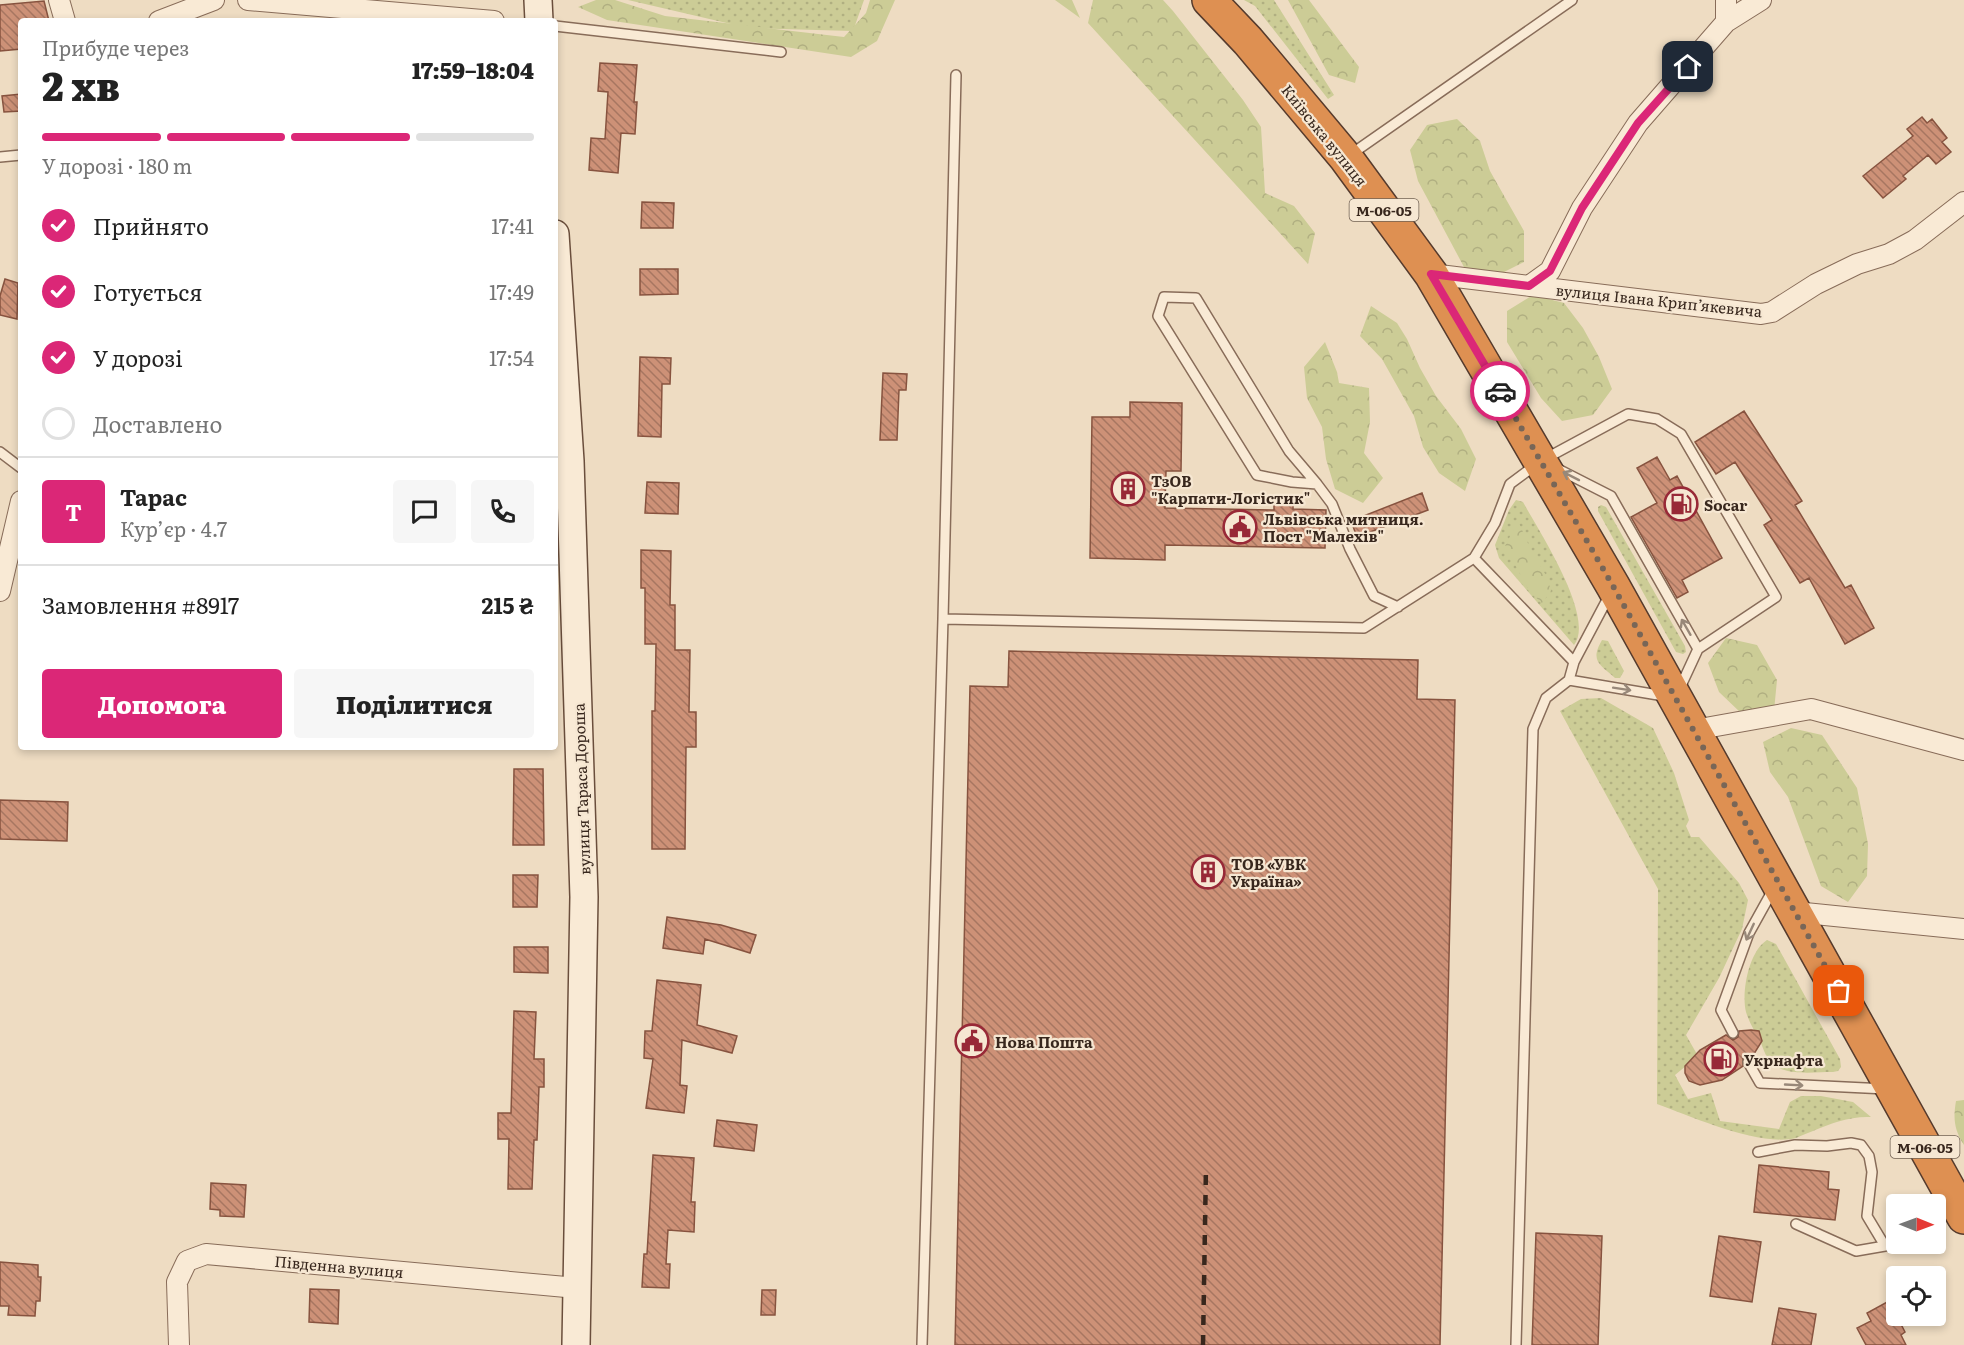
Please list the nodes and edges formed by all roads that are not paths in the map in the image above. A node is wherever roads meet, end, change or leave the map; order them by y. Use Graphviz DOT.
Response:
graph roads {
  1 [pos="59,0"];
  2 [pos="214,0"];
  3 [pos="248,0"];
  4 [pos="538,0"];
  5 [pos="1209,0"];
  6 [pos="1572,0"];
  7 [pos="1726,0"];
  8 [pos="1761,0"];
  9 [pos="64,18"];
  10 [pos="167,18"];
  11 [pos="459,18"];
  12 [pos="539,18"];
  13 [pos="1726,22"];
  14 [pos="558,26"];
  15 [pos="781,52"];
  16 [pos="956,75"];
  17 [pos="18,155"];
  18 [pos="0,157"];
  19 [pos="1346,158"];
  20 [pos="1964,202"];
  21 [pos="1431,274"];
  22 [pos="558,279"];
  23 [pos="1529,286"];
  24 [pos="0,452"];
  25 [pos="1541,461"];
  26 [pos="18,466"];
  27 [pos="1317,484"];
  28 [pos="18,514"];
  29 [pos="1474,558"];
  30 [pos="1613,586"];
  31 [pos="0,591"];
  32 [pos="1398,607"];
  33 [pos="943,619"];
  34 [pos="1698,649"];
  35 [pos="1574,662"];
  36 [pos="1569,681"];
  37 [pos="1676,698"];
  38 [pos="1694,730"];
  39 [pos="1964,750"];
  40 [pos="1778,880"];
  41 [pos="1795,912"];
  42 [pos="1964,929"];
  43 [pos="1733,1033"];
  44 [pos="1748,1062"];
  45 [pos="1894,1089"];
  46 [pos="1758,1152"];
  47 [pos="1952,1213"];
  48 [pos="1796,1224"];
  49 [pos="1885,1246"];
  50 [pos="578,1288"];
  51 [pos="178,1345"];
  52 [pos="576,1345"];
  53 [pos="922,1345"];
  54 [pos="1516,1345"];
  1 -- 9 [label="street"];
  2 -- 10 [label="street"];
  3 -- 11 [label="street"];
  4 -- 12 [label="street"];
  5 -- 19 [label="highway, Київська вулиця / М-06-05"];
  6 -- 19 [label="lane"];
  7 -- 13 [label="street"];
  8 -- 13 [label="street"];
  13 -- 23 [label="street"];
  14 -- 15 [label="lane"];
  16 -- 33 [label="lane"];
  17 -- 18 [label="lane"];
  19 -- 21 [label="highway, Київська вулиця / М-06-05"];
  20 -- 23 [label="street, вулиця Івана Крипʼякевича"];
  21 -- 23 [label="street, вулиця Івана Крипʼякевича"];
  21 -- 25 [label="highway, Київська вулиця / М-06-05"];
  22 -- 50 [label="street, вулиця Тараса Дороша"];
  24 -- 26 [label="lane"];
  25 -- 29 [label="lane"];
  25 -- 30 [label="highway, Київська вулиця / М-06-05"];
  34 -- 25 [label="lane, one-way"];
  25 -- 34 [label="lane"];
  27 -- 27 [label="lane"];
  27 -- 32 [label="lane"];
  28 -- 31 [label="street"];
  29 -- 32 [label="lane"];
  29 -- 35 [label="lane"];
  30 -- 35 [label="lane"];
  30 -- 37 [label="highway, Київська вулиця / М-06-05"];
  32 -- 33 [label="lane"];
  33 -- 53 [label="lane"];
  34 -- 37 [label="lane"];
  35 -- 36 [label="lane"];
  36 -- 37 [label="lane, one-way"];
  36 -- 54 [label="lane"];
  37 -- 38 [label="highway, Київська вулиця / М-06-05"];
  38 -- 39 [label="street"];
  38 -- 40 [label="highway, Київська вулиця / М-06-05"];
  40 -- 41 [label="highway, Київська вулиця / М-06-05"];
  40 -- 43 [label="lane, one-way"];
  41 -- 42 [label="street"];
  41 -- 45 [label="highway, Київська вулиця / М-06-05"];
  44 -- 45 [label="lane, one-way"];
  45 -- 47 [label="highway, Київська вулиця / М-06-05"];
  46 -- 49 [label="lane"];
  48 -- 49 [label="lane"];
  50 -- 51 [label="street, Південна вулиця"];
  50 -- 52 [label="street, вулиця Тараса Дороша"];
}
